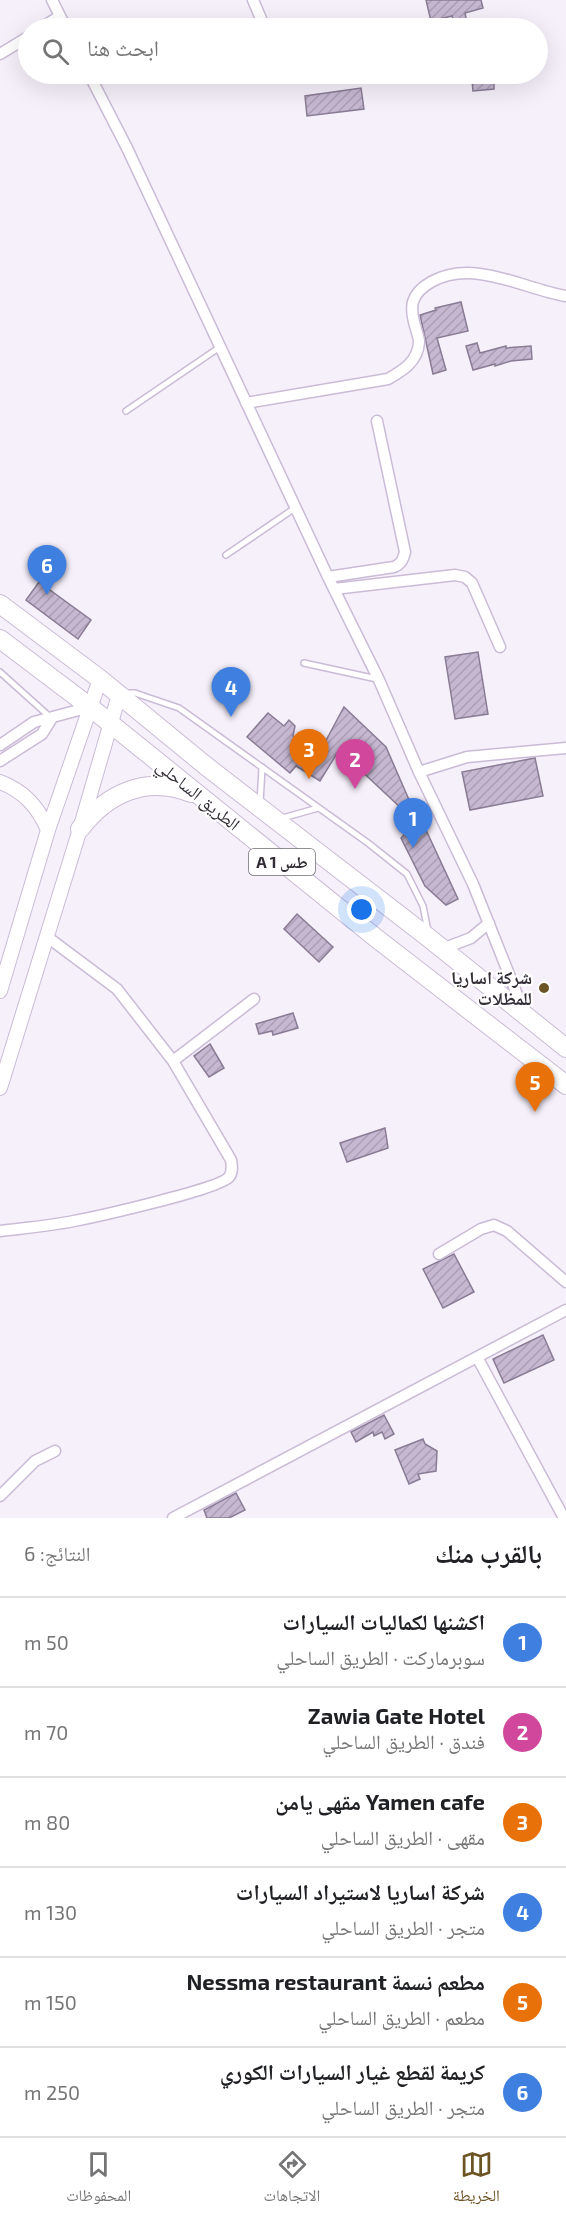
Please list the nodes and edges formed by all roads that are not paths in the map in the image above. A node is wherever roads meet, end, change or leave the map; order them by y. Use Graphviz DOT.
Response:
graph roads {
  1 [pos="52,0"];
  2 [pos="253,0"];
  3 [pos="60,16"];
  4 [pos="57,18"];
  5 [pos="260,18"];
  6 [pos="18,43"];
  7 [pos="0,54"];
  8 [pos="94,84"];
  9 [pos="566,296"];
  10 [pos="220,347"];
  11 [pos="246,403"];
  12 [pos="126,411"];
  13 [pos="377,421"];
  14 [pos="295,508"];
  15 [pos="226,555"];
  16 [pos="328,577"];
  17 [pos="334,589"];
  18 [pos="0,604"];
  19 [pos="0,639"];
  20 [pos="500,647"];
  21 [pos="304,663"];
  22 [pos="0,672"];
  23 [pos="100,680"];
  24 [pos="379,680"];
  25 [pos="119,695"];
  26 [pos="90,707"];
  27 [pos="52,718"];
  28 [pos="110,725"];
  29 [pos="0,745"];
  30 [pos="566,748"];
  31 [pos="0,761"];
  32 [pos="262,767"];
  33 [pos="419,772"];
  34 [pos="0,782"];
  35 [pos="199,796"];
  36 [pos="260,808"];
  37 [pos="318,808"];
  38 [pos="277,819"];
  39 [pos="80,829"];
  40 [pos="48,830"];
  41 [pos="489,923"];
  42 [pos="46,936"];
  43 [pos="435,944"];
  44 [pos="0,991"];
  45 [pos="254,999"];
  46 [pos="525,1015"];
  47 [pos="566,1048"];
  48 [pos="173,1061"];
  49 [pos="566,1085"];
  50 [pos="0,1088"];
  51 [pos="0,1232"];
  52 [pos="439,1254"];
  53 [pos="566,1282"];
  54 [pos="566,1310"];
  55 [pos="477,1357"];
  56 [pos="55,1451"];
  57 [pos="0,1496"];
  58 [pos="173,1518"];
  59 [pos="564,1518"];
  1 -- 3 [label="street"];
  2 -- 5 [label="street"];
  3 -- 4 [label="street"];
  6 -- 7 [label="street"];
  8 -- 10 [label="street"];
  9 -- 11 [label="street"];
  10 -- 11 [label="street"];
  10 -- 12 [label="lane"];
  11 -- 14 [label="street"];
  13 -- 16 [label="street"];
  14 -- 15 [label="lane"];
  14 -- 16 [label="street"];
  16 -- 17 [label="street"];
  17 -- 20 [label="street"];
  17 -- 24 [label="street"];
  18 -- 23 [label="highway, الطريق الساحلي / A 1 طس"];
  19 -- 26 [label="highway, الطريق الساحلي / A 1 طس"];
  21 -- 24 [label="lane"];
  22 -- 27 [label="lane"];
  23 -- 25 [label="highway, الطريق الساحلي / A 1 طس"];
  23 -- 26 [label="main road"];
  24 -- 33 [label="street"];
  25 -- 28 [label="main road"];
  25 -- 32 [label="lane"];
  25 -- 36 [label="highway, الطريق الساحلي / A 1 طس"];
  26 -- 27 [label="street"];
  26 -- 28 [label="highway, الطريق الساحلي / A 1 طس"];
  26 -- 40 [label="main road"];
  27 -- 29 [label="street"];
  27 -- 31 [label="street"];
  28 -- 35 [label="highway, الطريق الساحلي / A 1 طس"];
  28 -- 39 [label="main road"];
  30 -- 33 [label="street"];
  32 -- 36 [label="lane"];
  32 -- 37 [label="lane"];
  33 -- 41 [label="street"];
  34 -- 40 [label="main road"];
  35 -- 39 [label="highway"];
  35 -- 49 [label="highway, الطريق الساحلي / A 1 طس"];
  36 -- 38 [label="highway, الطريق الساحلي / A 1 طس"];
  37 -- 38 [label="lane"];
  37 -- 43 [label="lane"];
  38 -- 43 [label="highway, الطريق الساحلي / A 1 طس"];
  39 -- 42 [label="main road"];
  40 -- 44 [label="main road"];
  41 -- 43 [label="street"];
  41 -- 46 [label="street"];
  42 -- 48 [label="street"];
  42 -- 50 [label="main road"];
  43 -- 46 [label="highway, الطريق الساحلي / A 1 طس"];
  45 -- 48 [label="street"];
  46 -- 47 [label="highway, الطريق الساحلي / A 1 طس"];
  48 -- 51 [label="street"];
  52 -- 53 [label="street"];
  54 -- 55 [label="street"];
  55 -- 58 [label="street"];
  55 -- 59 [label="street"];
  56 -- 57 [label="street"];
}
